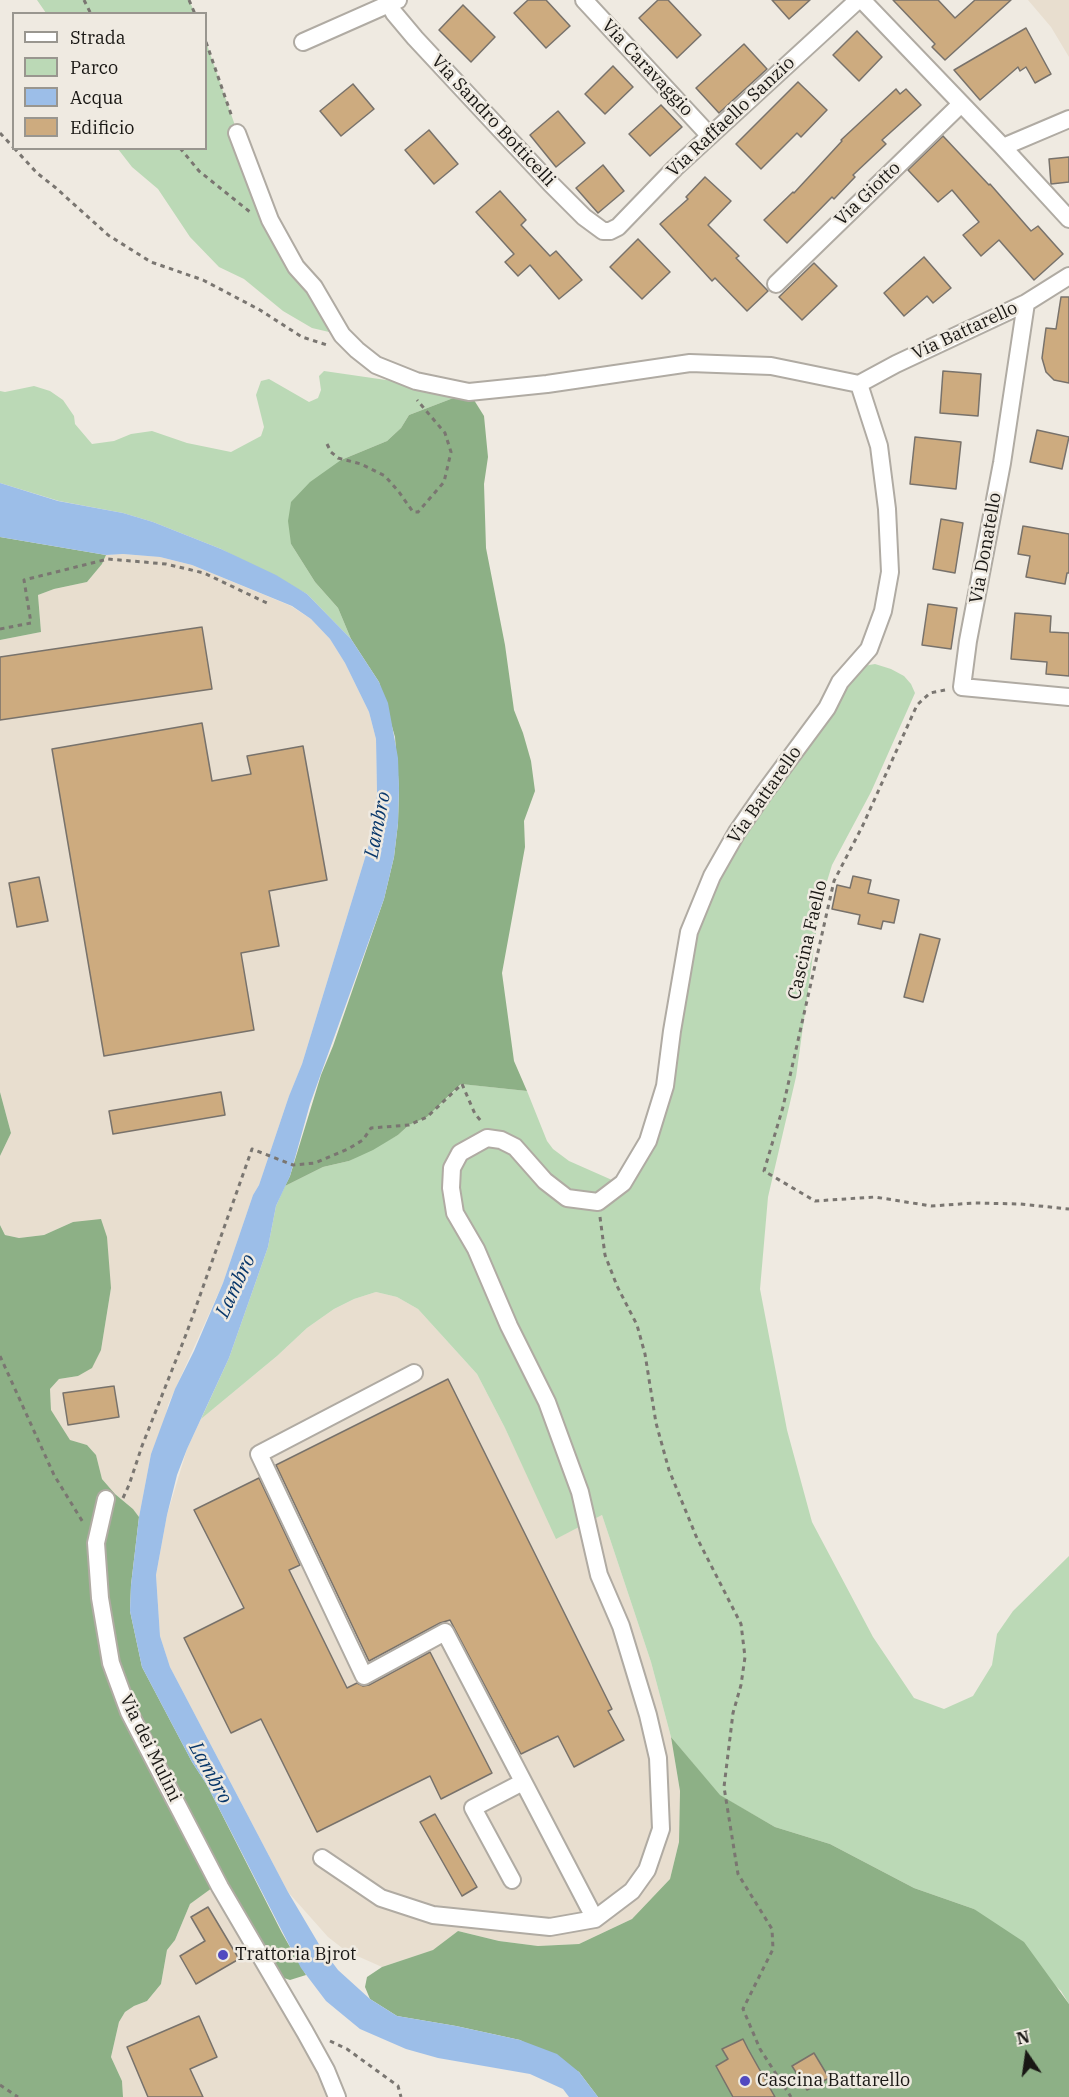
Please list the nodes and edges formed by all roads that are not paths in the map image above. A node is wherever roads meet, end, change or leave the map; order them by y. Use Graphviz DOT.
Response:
graph roads {
  1 [pos="584,0"];
  2 [pos="860,0"];
  3 [pos="392,1"];
  4 [pos="303,42"];
  5 [pos="962,104"];
  6 [pos="1069,119"];
  7 [pos="237,133"];
  8 [pos="710,136"];
  9 [pos="1003,147"];
  10 [pos="1069,219"];
  11 [pos="603,231"];
  12 [pos="1069,276"];
  13 [pos="776,284"];
  14 [pos="1026,303"];
  15 [pos="859,384"];
  16 [pos="1069,697"];
  17 [pos="414,1373"];
  18 [pos="112,1502"];
  19 [pos="523,1782"];
  20 [pos="322,1858"];
  21 [pos="512,1880"];
  22 [pos="595,1919"];
  23 [pos="337,2097"];
  1 -- 8 [label="street, Via Caravaggio"];
  2 -- 5 [label="street"];
  2 -- 8 [label="street, Via Raffaello Sanzio"];
  3 -- 4 [label="street"];
  3 -- 11 [label="street, Via Sandro Botticelli"];
  5 -- 9 [label="street"];
  5 -- 13 [label="street, Via Giotto"];
  6 -- 9 [label="street"];
  7 -- 15 [label="street"];
  8 -- 11 [label="street, Via Raffaello Sanzio"];
  9 -- 10 [label="street"];
  12 -- 14 [label="street, Via Battarello"];
  14 -- 15 [label="street, Via Battarello"];
  14 -- 16 [label="street, Via Donatello"];
  15 -- 22 [label="street, Via Battarello"];
  17 -- 19 [label="street"];
  18 -- 23 [label="street, Via dei Mulini"];
  19 -- 21 [label="street"];
  19 -- 22 [label="street"];
  20 -- 22 [label="street"];
}
